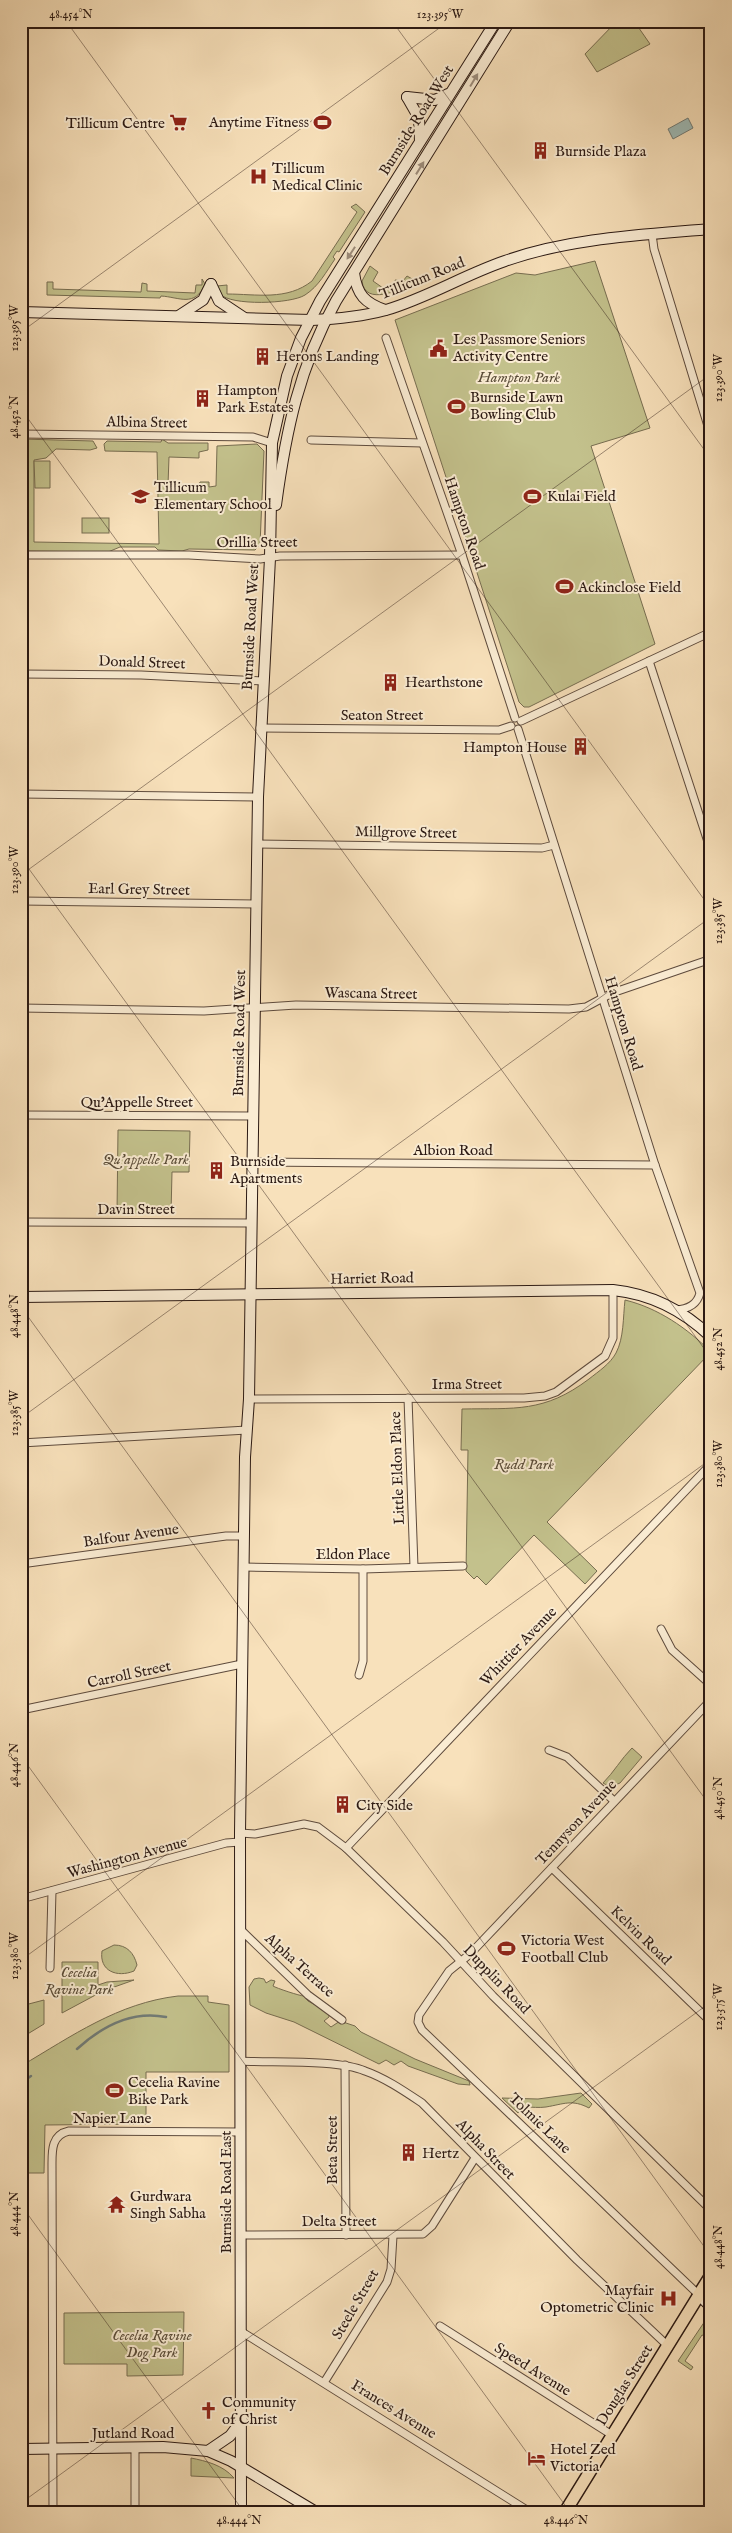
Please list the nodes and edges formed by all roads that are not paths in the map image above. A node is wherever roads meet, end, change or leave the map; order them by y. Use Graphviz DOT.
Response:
graph roads {
  1 [pos="496,21"];
  2 [pos="510,21"];
  3 [pos="451,92"];
  4 [pos="420,142"];
  5 [pos="711,229"];
  6 [pos="652,234"];
  7 [pos="354,274"];
  8 [pos="386,310"];
  9 [pos="21,312"];
  10 [pos="180,316"];
  11 [pos="244,317"];
  12 [pos="326,319"];
  13 [pos="311,320"];
  14 [pos="386,338"];
  15 [pos="21,434"];
  16 [pos="711,436"];
  17 [pos="311,440"];
  18 [pos="272,443"];
  19 [pos="422,443"];
  20 [pos="21,554"];
  21 [pos="462,555"];
  22 [pos="270,558"];
  23 [pos="711,632"];
  24 [pos="648,661"];
  25 [pos="21,674"];
  26 [pos="262,681"];
  27 [pos="518,720"];
  28 [pos="260,728"];
  29 [pos="511,728"];
  30 [pos="21,794"];
  31 [pos="258,797"];
  32 [pos="257,844"];
  33 [pos="554,844"];
  34 [pos="711,851"];
  35 [pos="21,901"];
  36 [pos="256,904"];
  37 [pos="711,959"];
  38 [pos="602,999"];
  39 [pos="21,1008"];
  40 [pos="254,1008"];
  41 [pos="21,1115"];
  42 [pos="252,1116"];
  43 [pos="252,1162"];
  44 [pos="655,1165"];
  45 [pos="21,1222"];
  46 [pos="250,1224"];
  47 [pos="613,1290"];
  48 [pos="249,1294"];
  49 [pos="21,1297"];
  50 [pos="676,1310"];
  51 [pos="709,1330"];
  52 [pos="408,1398"];
  53 [pos="249,1399"];
  54 [pos="246,1430"];
  55 [pos="21,1443"];
  56 [pos="711,1464"];
  57 [pos="244,1536"];
  58 [pos="21,1564"];
  59 [pos="463,1566"];
  60 [pos="414,1567"];
  61 [pos="243,1568"];
  62 [pos="363,1569"];
  63 [pos="661,1629"];
  64 [pos="242,1664"];
  65 [pos="359,1675"];
  66 [pos="711,1685"];
  67 [pos="711,1700"];
  68 [pos="21,1710"];
  69 [pos="549,1750"];
  70 [pos="614,1801"];
  71 [pos="240,1838"];
  72 [pos="346,1848"];
  73 [pos="552,1868"];
  74 [pos="52,1891"];
  75 [pos="21,1899"];
  76 [pos="240,1929"];
  77 [pos="460,1962"];
  78 [pos="50,1968"];
  79 [pos="342,2020"];
  80 [pos="711,2022"];
  81 [pos="240,2062"];
  82 [pos="345,2065"];
  83 [pos="241,2132"];
  84 [pos="475,2158"];
  85 [pos="711,2210"];
  86 [pos="241,2235"];
  87 [pos="346,2235"];
  88 [pos="393,2236"];
  89 [pos="711,2276"];
  90 [pos="699,2295"];
  91 [pos="711,2308"];
  92 [pos="440,2326"];
  93 [pos="242,2332"];
  94 [pos="668,2346"];
  95 [pos="325,2381"];
  96 [pos="242,2420"];
  97 [pos="612,2435"];
  98 [pos="135,2447"];
  99 [pos="21,2449"];
  100 [pos="53,2449"];
  101 [pos="208,2451"];
  102 [pos="241,2468"];
  103 [pos="53,2512"];
  104 [pos="135,2512"];
  105 [pos="241,2512"];
  106 [pos="316,2512"];
  107 [pos="530,2512"];
  108 [pos="565,2512"];
  1 -- 3 [label="main road, Burnside Road West"];
  7 -- 2 [label="main road, one-way"];
  3 -- 4 [label="main road, Burnside Road West"];
  3 -- 4 [label="main road"];
  4 -- 13 [label="main road, Burnside Road West, one-way"];
  5 -- 6 [label="main road, Tillicum Road"];
  6 -- 8 [label="main road, Tillicum Road"];
  6 -- 16 [label="street"];
  7 -- 8 [label="main road"];
  7 -- 12 [label="main road"];
  8 -- 12 [label="main road, Tillicum Road"];
  9 -- 10 [label="main road, Tillicum Road"];
  10 -- 11 [label="main road, Tillicum Road"];
  10 -- 11 [label="main road"];
  11 -- 13 [label="main road, Tillicum Road"];
  12 -- 13 [label="main road, Tillicum Road"];
  12 -- 22 [label="main road"];
  13 -- 18 [label="main road, Burnside Road West"];
  14 -- 19 [label="street, Hampton Road"];
  15 -- 18 [label="street, Albina Street"];
  17 -- 19 [label="street"];
  18 -- 22 [label="main road, Burnside Road West"];
  19 -- 21 [label="street, Hampton Road"];
  20 -- 22 [label="street, Orillia Street"];
  21 -- 22 [label="street, Orillia Street"];
  21 -- 27 [label="street, Hampton Road"];
  22 -- 26 [label="main road, Burnside Road West"];
  23 -- 24 [label="street"];
  24 -- 27 [label="street"];
  24 -- 34 [label="street"];
  25 -- 26 [label="street, Donald Street"];
  26 -- 28 [label="main road, Burnside Road West"];
  27 -- 29 [label="street"];
  28 -- 29 [label="street, Seaton Street"];
  28 -- 31 [label="main road, Burnside Road West"];
  29 -- 33 [label="street, Hampton Road"];
  30 -- 31 [label="street"];
  31 -- 32 [label="main road, Burnside Road West"];
  32 -- 33 [label="street, Millgrove Street"];
  32 -- 36 [label="main road, Burnside Road West"];
  33 -- 38 [label="street, Hampton Road"];
  35 -- 36 [label="street, Earl Grey Street"];
  36 -- 40 [label="main road, Burnside Road West"];
  37 -- 38 [label="street, Wascana Street"];
  38 -- 40 [label="street, Wascana Street"];
  38 -- 44 [label="street, Hampton Road"];
  39 -- 40 [label="street, Wascana Street"];
  40 -- 42 [label="main road, Burnside Road West"];
  41 -- 42 [label="street, Qu'Appelle Street"];
  42 -- 43 [label="main road, Burnside Road West"];
  43 -- 44 [label="street, Albion Road"];
  43 -- 46 [label="main road, Burnside Road West"];
  44 -- 50 [label="street, Hampton Road"];
  45 -- 46 [label="street, Davin Street"];
  46 -- 48 [label="main road, Burnside Road West"];
  47 -- 48 [label="main road, Harriet Road"];
  47 -- 50 [label="main road, Harriet Road"];
  47 -- 52 [label="street, Irma Street"];
  48 -- 49 [label="main road, Harriet Road"];
  48 -- 53 [label="main road, Burnside Road West"];
  50 -- 51 [label="main road, Harriet Road"];
  52 -- 53 [label="street, Irma Street"];
  52 -- 60 [label="street, Little Eldon Place"];
  53 -- 54 [label="main road, Burnside Road West"];
  54 -- 55 [label="street"];
  54 -- 57 [label="main road, Burnside Road West"];
  56 -- 72 [label="street, Whittier Avenue"];
  57 -- 58 [label="street, Balfour Avenue"];
  57 -- 61 [label="main road, Burnside Road West"];
  59 -- 60 [label="street, Eldon Place"];
  60 -- 62 [label="street, Eldon Place"];
  61 -- 62 [label="street, Eldon Place"];
  61 -- 64 [label="main road, Burnside Road East"];
  62 -- 65 [label="street"];
  63 -- 66 [label="street"];
  64 -- 68 [label="street, Carroll Street"];
  64 -- 71 [label="main road, Burnside Road East"];
  67 -- 70 [label="street, Tennyson Avenue"];
  69 -- 70 [label="street"];
  70 -- 73 [label="street, Tennyson Avenue"];
  71 -- 72 [label="street, Dupplin Road"];
  71 -- 74 [label="street, Washington Avenue"];
  71 -- 76 [label="main road, Burnside Road East"];
  72 -- 77 [label="street, Dupplin Road"];
  73 -- 77 [label="street, Tennyson Avenue"];
  73 -- 80 [label="street, Kelvin Road"];
  74 -- 75 [label="street, Washington Avenue"];
  74 -- 78 [label="street"];
  76 -- 79 [label="street, Alpha Terrace"];
  76 -- 81 [label="main road, Burnside Road East"];
  77 -- 85 [label="street, Dupplin Road"];
  77 -- 90 [label="street, Tolmie Lane"];
  81 -- 82 [label="street, Alpha Street"];
  81 -- 83 [label="main road, Burnside Road East"];
  82 -- 84 [label="street, Alpha Street"];
  82 -- 87 [label="street, Beta Street"];
  83 -- 86 [label="main road, Burnside Road East"];
  83 -- 100 [label="street, Napier Lane"];
  84 -- 88 [label="street, Delta Street"];
  84 -- 94 [label="street, Alpha Street"];
  86 -- 87 [label="street, Delta Street"];
  86 -- 93 [label="main road, Burnside Road East"];
  87 -- 88 [label="street, Delta Street"];
  88 -- 95 [label="street, Steele Street"];
  89 -- 90 [label="highway, Douglas Street"];
  90 -- 91 [label="main road"];
  90 -- 94 [label="main road, Douglas Street"];
  92 -- 97 [label="street, Speed Avenue"];
  93 -- 95 [label="street, Frances Avenue"];
  93 -- 96 [label="main road, Burnside Road East"];
  94 -- 97 [label="main road, Douglas Street"];
  95 -- 107 [label="street, Frances Avenue"];
  96 -- 101 [label="main road"];
  96 -- 102 [label="main road, Burnside Road East"];
  97 -- 108 [label="main road, Douglas Street"];
  98 -- 100 [label="main road, Jutland Road"];
  98 -- 101 [label="main road, Jutland Road"];
  98 -- 104 [label="street"];
  99 -- 100 [label="main road, Jutland Road"];
  100 -- 103 [label="street"];
  101 -- 102 [label="main road, Jutland Road"];
  102 -- 105 [label="main road, Burnside Road East"];
  102 -- 106 [label="main road, Jutland Road"];
}
